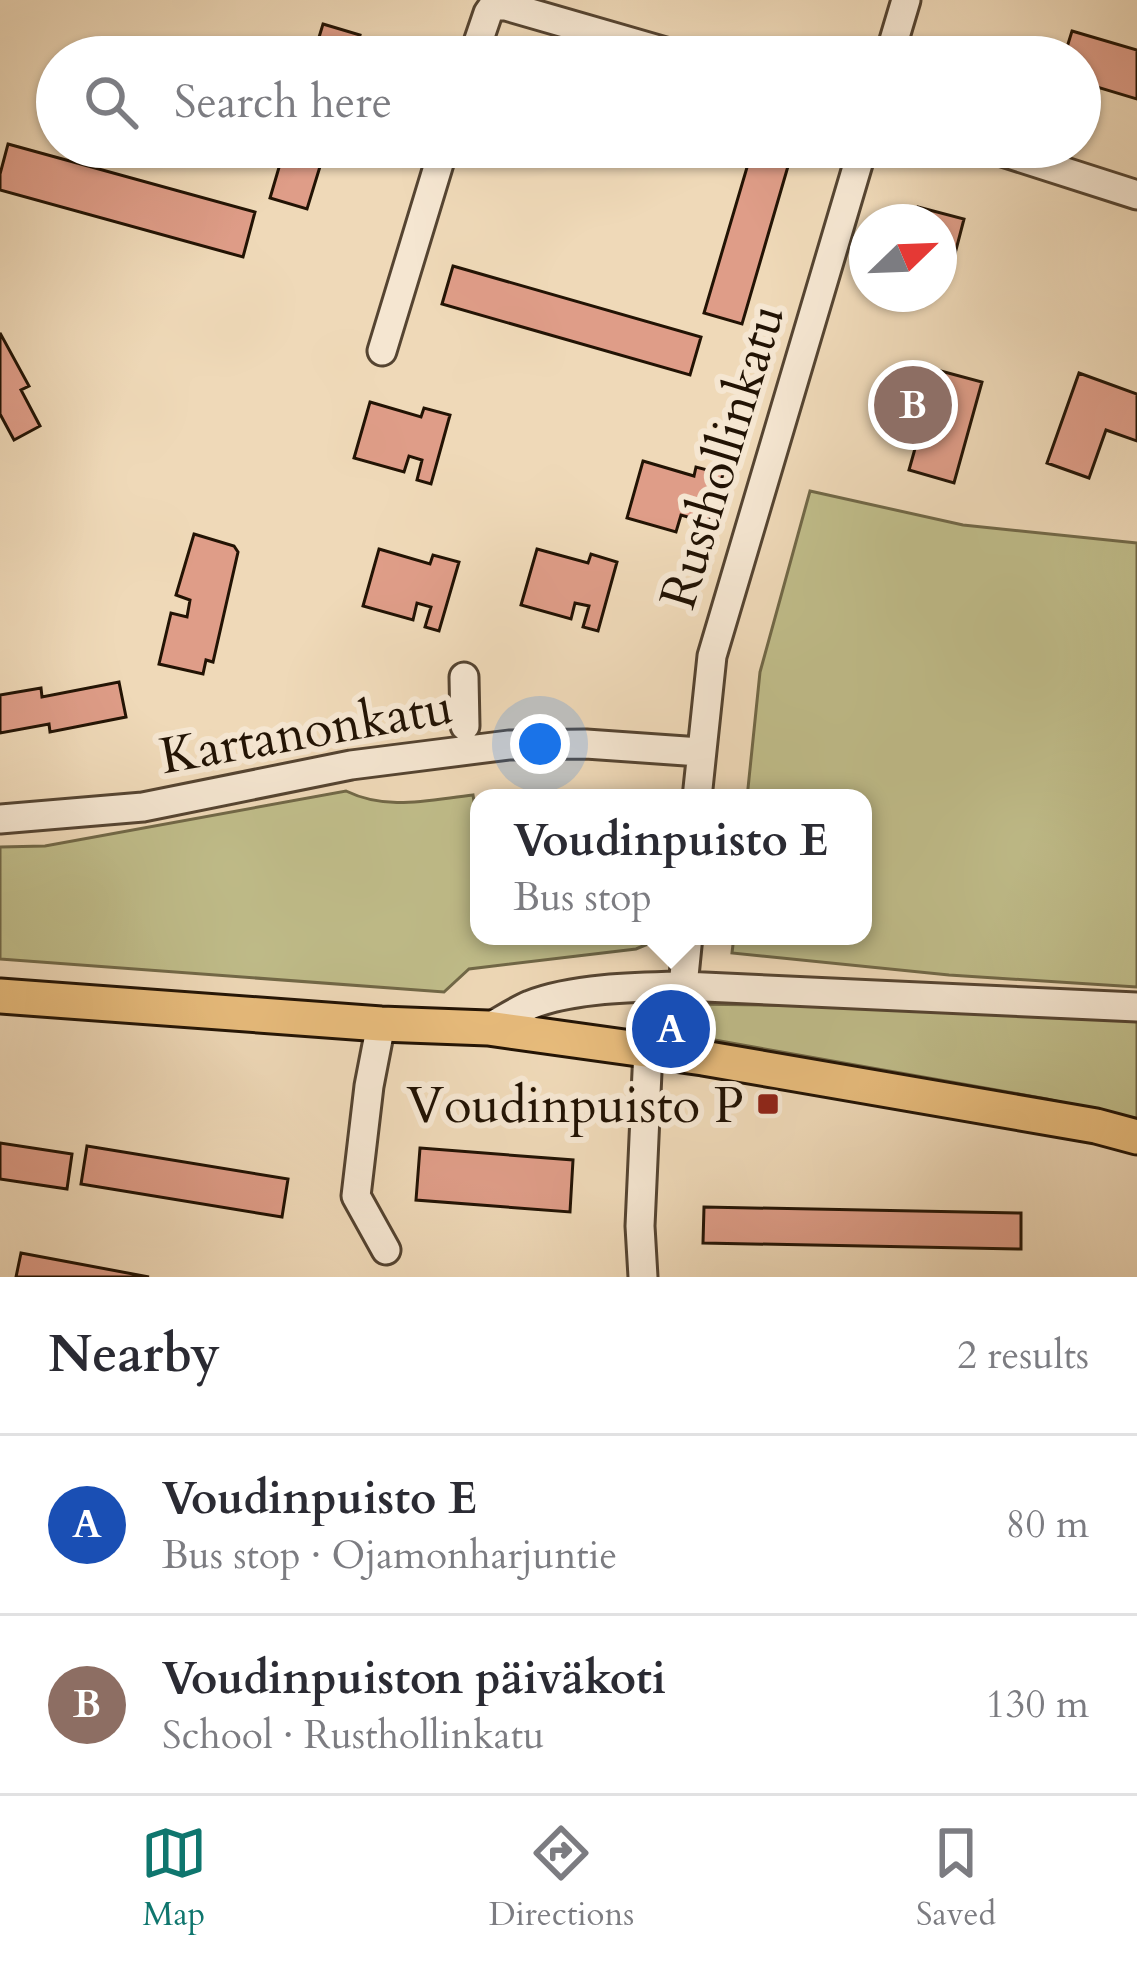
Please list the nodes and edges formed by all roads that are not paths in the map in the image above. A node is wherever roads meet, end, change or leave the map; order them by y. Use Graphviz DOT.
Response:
graph roads {
  1 [pos="906,0"];
  2 [pos="480,36"];
  3 [pos="610,36"];
  4 [pos="895,36"];
  5 [pos="438,168"];
  6 [pos="857,168"];
  7 [pos="1053,168"];
  8 [pos="1137,195"];
  9 [pos="382,351"];
  10 [pos="464,677"];
  11 [pos="465,726"];
  12 [pos="700,752"];
  13 [pos="698,789"];
  14 [pos="0,819"];
  15 [pos="687,945"];
  16 [pos="683,986"];
  17 [pos="0,996"];
  18 [pos="1137,1007"];
  19 [pos="381,1024"];
  20 [pos="488,1028"];
  21 [pos="649,1051"];
  22 [pos="1137,1137"];
  23 [pos="386,1250"];
  24 [pos="643,1277"];
  1 -- 4 [label="street"];
  2 -- 3 [label="street"];
  5 -- 9 [label="street"];
  6 -- 12 [label="street, Rusthollinkatu"];
  7 -- 8 [label="street"];
  10 -- 11 [label="street"];
  12 -- 13 [label="street, Rusthollinkatu"];
  12 -- 14 [label="street, Kartanonkatu"];
  15 -- 16 [label="street"];
  16 -- 18 [label="street"];
  16 -- 20 [label="street"];
  17 -- 19 [label="main road"];
  19 -- 20 [label="main road"];
  19 -- 23 [label="street"];
  20 -- 21 [label="main road"];
  21 -- 22 [label="main road"];
  21 -- 24 [label="street"];
}
